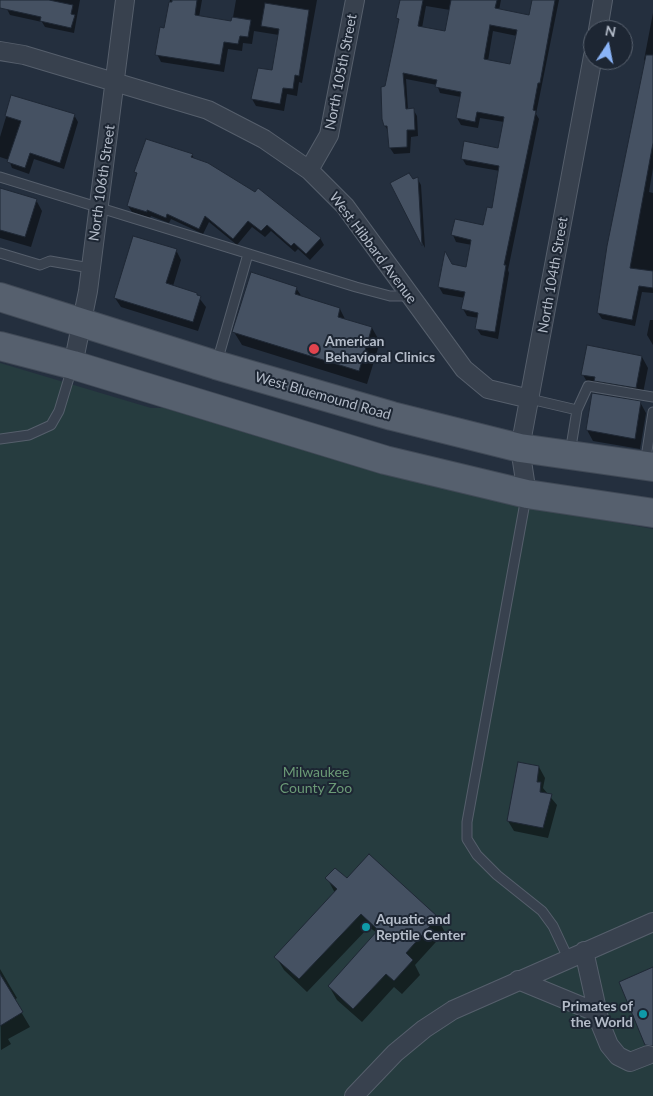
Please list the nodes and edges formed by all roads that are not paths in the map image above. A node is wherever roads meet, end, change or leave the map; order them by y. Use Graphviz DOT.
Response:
graph roads {
  1 [pos="125,0"];
  2 [pos="355,0"];
  3 [pos="603,0"];
  4 [pos="600,20"];
  5 [pos="0,51"];
  6 [pos="590,70"];
  7 [pos="115,82"];
  8 [pos="309,170"];
  9 [pos="0,177"];
  10 [pos="98,208"];
  11 [pos="0,253"];
  12 [pos="248,254"];
  13 [pos="90,268"];
  14 [pos="410,296"];
  15 [pos="0,297"];
  16 [pos="82,322"];
  17 [pos="0,346"];
  18 [pos="73,365"];
  19 [pos="216,365"];
  20 [pos="653,397"];
  21 [pos="530,399"];
  22 [pos="577,410"];
  23 [pos="653,412"];
  24 [pos="0,439"];
  25 [pos="520,448"];
  26 [pos="569,455"];
  27 [pos="649,467"];
  28 [pos="527,494"];
  29 [pos="653,513"];
  30 [pos="653,922"];
  31 [pos="576,955"];
  32 [pos="518,980"];
  33 [pos="598,1012"];
  34 [pos="648,1055"];
  35 [pos="354,1096"];
  1 -- 7 [label="street, North 106th Street"];
  2 -- 8 [label="street, North 105th Street"];
  3 -- 4 [label="street"];
  5 -- 7 [label="street, West Hibbard Avenue"];
  6 -- 21 [label="street, North 104th Street"];
  7 -- 8 [label="street, West Hibbard Avenue"];
  7 -- 10 [label="street, North 106th Street"];
  8 -- 14 [label="street, West Hibbard Avenue"];
  9 -- 10 [label="lane"];
  10 -- 12 [label="lane"];
  10 -- 13 [label="street, North 106th Street"];
  11 -- 13 [label="lane"];
  12 -- 14 [label="lane"];
  12 -- 19 [label="lane"];
  13 -- 16 [label="street, North 106th Street"];
  14 -- 21 [label="street, West Hibbard Avenue"];
  15 -- 16 [label="main road, West Bluemound Road"];
  16 -- 18 [label="street, North 106th Street"];
  16 -- 19 [label="main road, West Bluemound Road"];
  17 -- 18 [label="main road"];
  18 -- 24 [label="lane"];
  18 -- 28 [label="main road"];
  19 -- 25 [label="main road, West Bluemound Road"];
  20 -- 22 [label="lane"];
  21 -- 22 [label="lane"];
  21 -- 25 [label="street, North 104th Street"];
  22 -- 26 [label="lane"];
  23 -- 27 [label="lane"];
  25 -- 26 [label="main road, West Bluemound Road"];
  25 -- 28 [label="street, North 104th Street"];
  26 -- 27 [label="main road, West Bluemound Road"];
  28 -- 29 [label="main road"];
  28 -- 31 [label="lane"];
  30 -- 31 [label="street"];
  31 -- 32 [label="street"];
  31 -- 33 [label="street"];
  32 -- 33 [label="street"];
  32 -- 35 [label="street"];
  33 -- 34 [label="street"];
}
